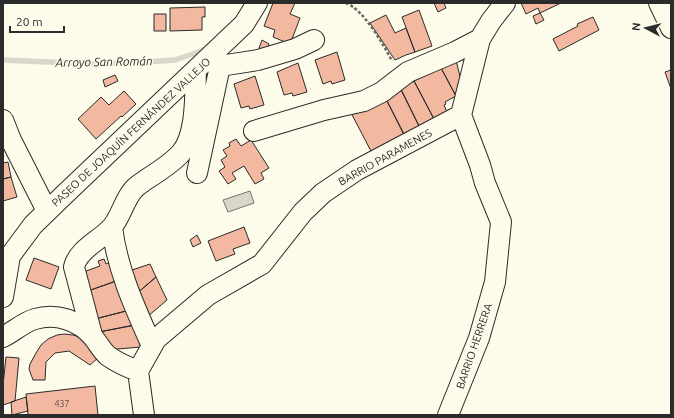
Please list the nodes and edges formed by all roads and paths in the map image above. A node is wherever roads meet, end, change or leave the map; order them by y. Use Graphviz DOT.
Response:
graph roads {
  1 [pos="257,3"];
  2 [pos="346,3"];
  3 [pos="505,3"];
  4 [pos="659,3"];
  5 [pos="671,28"];
  6 [pos="480,39"];
  7 [pos="314,40"];
  8 [pos="209,65"];
  9 [pos="401,78"];
  10 [pos="461,115"];
  11 [pos="3,120"];
  12 [pos="254,131"];
  13 [pos="197,173"];
  14 [pos="47,211"];
  15 [pos="112,227"];
  16 [pos="6,258"];
  17 [pos="3,297"];
  18 [pos="4,331"];
  19 [pos="92,335"];
  20 [pos="152,346"];
  21 [pos="138,371"];
  22 [pos="144,415"];
  23 [pos="448,415"];
  1 -- 8 [label="street, PASEO DE JOAQUÍN FERNÁNDEZ VALLEJO"];
  2 -- 9 [label="path"];
  3 -- 6 [label="street"];
  4 -- 5 [label="street"];
  6 -- 9 [label="street"];
  6 -- 10 [label="street"];
  7 -- 8 [label="street"];
  8 -- 13 [label="street"];
  8 -- 14 [label="street, PASEO DE JOAQUÍN FERNÁNDEZ VALLEJO"];
  8 -- 15 [label="street"];
  9 -- 12 [label="street"];
  10 -- 20 [label="street, BARRIO PARAMENES"];
  10 -- 23 [label="street, BARRIO HERRERA"];
  11 -- 14 [label="street"];
  14 -- 16 [label="street, PASEO DE JOAQUÍN FERNÁNDEZ VALLEJO"];
  15 -- 19 [label="street"];
  15 -- 20 [label="street"];
  16 -- 17 [label="street"];
  18 -- 19 [label="street"];
  19 -- 21 [label="street"];
  20 -- 21 [label="street"];
  21 -- 22 [label="street"];
}
